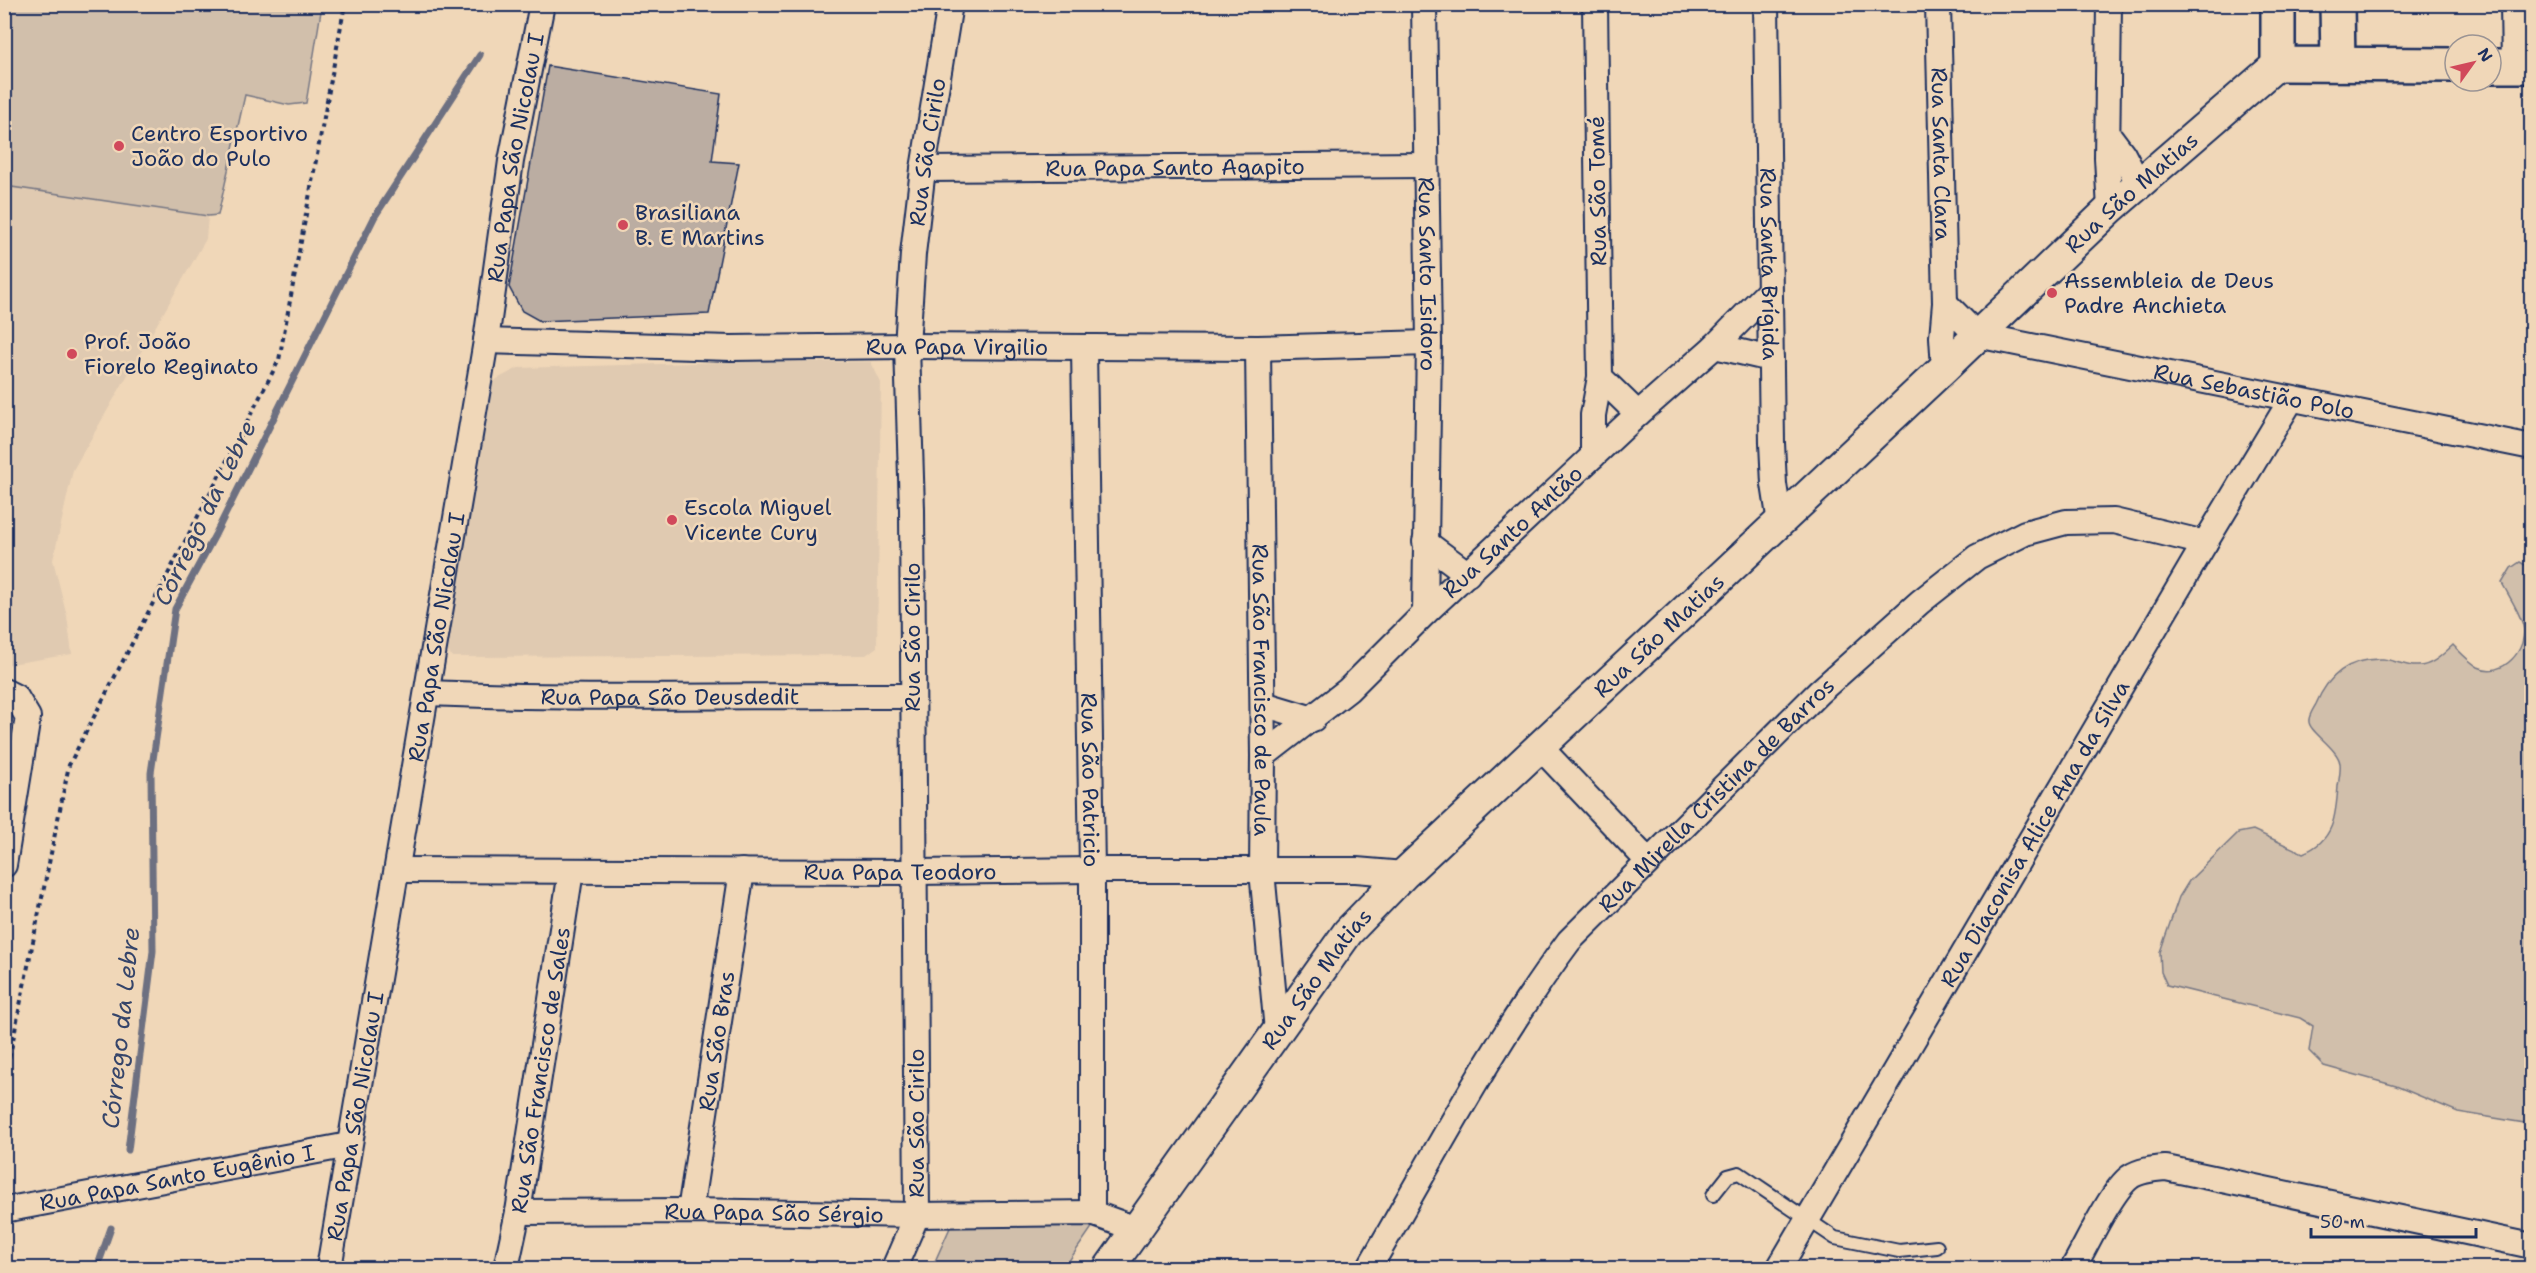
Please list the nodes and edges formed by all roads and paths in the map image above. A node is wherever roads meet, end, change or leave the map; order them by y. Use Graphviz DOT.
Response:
graph roads {
  1 [pos="345,4"];
  2 [pos="542,4"];
  3 [pos="950,4"];
  4 [pos="1424,4"];
  5 [pos="1595,4"];
  6 [pos="1766,4"];
  7 [pos="1938,4"];
  8 [pos="2109,4"];
  9 [pos="2277,4"];
  10 [pos="2337,4"];
  11 [pos="2512,4"];
  12 [pos="2338,63"];
  13 [pos="2278,64"];
  14 [pos="2443,65"];
  15 [pos="2512,66"];
  16 [pos="2108,134"];
  17 [pos="1426,165"];
  18 [pos="923,170"];
  19 [pos="2139,185"];
  20 [pos="2110,210"];
  21 [pos="1769,291"];
  22 [pos="1945,303"];
  23 [pos="1977,335"];
  24 [pos="486,341"];
  25 [pos="1429,342"];
  26 [pos="908,346"];
  27 [pos="1716,346"];
  28 [pos="1084,348"];
  29 [pos="1258,348"];
  30 [pos="1771,359"];
  31 [pos="1944,368"];
  32 [pos="1600,377"];
  33 [pos="2291,400"];
  34 [pos="1638,414"];
  35 [pos="2532,447"];
  36 [pos="1593,456"];
  37 [pos="1780,523"];
  38 [pos="1425,543"];
  39 [pos="2205,543"];
  40 [pos="1468,574"];
  41 [pos="1425,613"];
  42 [pos="4,691"];
  43 [pos="427,693"];
  44 [pos="912,696"];
  45 [pos="1263,704"];
  46 [pos="1313,719"];
  47 [pos="1540,747"];
  48 [pos="1263,756"];
  49 [pos="1648,861"];
  50 [pos="4,865"];
  51 [pos="398,870"];
  52 [pos="571,870"];
  53 [pos="1092,870"];
  54 [pos="742,871"];
  55 [pos="1262,871"];
  56 [pos="914,872"];
  57 [pos="1404,874"];
  58 [pos="1278,1031"];
  59 [pos="4,1084"];
  60 [pos="350,1145"];
  61 [pos="1713,1195"];
  62 [pos="4,1210"];
  63 [pos="690,1211"];
  64 [pos="518,1212"];
  65 [pos="1092,1213"];
  66 [pos="917,1215"];
  67 [pos="1808,1219"];
  68 [pos="1136,1228"];
  69 [pos="2532,1246"];
  70 [pos="1937,1247"];
  71 [pos="329,1269"];
  72 [pos="506,1269"];
  73 [pos="894,1269"];
  74 [pos="1109,1269"];
  75 [pos="1369,1269"];
  76 [pos="1779,1269"];
  77 [pos="2073,1269"];
  1 -- 59 [label="path"];
  2 -- 24 [label="street, Rua Papa São Nicolau I"];
  3 -- 18 [label="street, Rua São Cirilo"];
  4 -- 17 [label="street, Rua Santo Isidoro"];
  5 -- 32 [label="street, Rua São Tomé"];
  6 -- 21 [label="street, Rua Santa Brígida"];
  7 -- 22 [label="street, Rua Santa Clara"];
  8 -- 16 [label="street"];
  9 -- 13 [label="main road"];
  10 -- 12 [label="main road"];
  11 -- 15 [label="street"];
  12 -- 13 [label="main road"];
  12 -- 14 [label="main road"];
  13 -- 19 [label="street, Rua São Matias"];
  16 -- 19 [label="street"];
  16 -- 20 [label="street"];
  17 -- 18 [label="street, Rua Papa Santo Agapito"];
  17 -- 25 [label="street, Rua Santo Isidoro"];
  18 -- 26 [label="street, Rua São Cirilo"];
  19 -- 20 [label="street, Rua São Matias"];
  20 -- 23 [label="street, Rua São Matias"];
  21 -- 27 [label="street, Rua Santo Antão"];
  21 -- 30 [label="street, Rua Santa Brígida"];
  22 -- 23 [label="street"];
  22 -- 31 [label="street, Rua Santa Clara"];
  23 -- 31 [label="street, Rua São Matias"];
  23 -- 33 [label="street, Rua Sebastião Polo"];
  24 -- 26 [label="street, Rua Papa Virgilio"];
  24 -- 43 [label="street, Rua Papa São Nicolau I"];
  25 -- 29 [label="street, Rua Papa Virgilio"];
  25 -- 38 [label="street, Rua Santo Isidoro"];
  26 -- 28 [label="street, Rua Papa Virgilio"];
  26 -- 44 [label="street, Rua São Cirilo"];
  27 -- 30 [label="street"];
  27 -- 34 [label="street, Rua Santo Antão"];
  28 -- 29 [label="street, Rua Papa Virgilio"];
  28 -- 53 [label="street, Rua São Patricio"];
  29 -- 45 [label="street, Rua São Francisco de Paula"];
  30 -- 37 [label="street, Rua Santa Brígida"];
  31 -- 37 [label="street, Rua São Matias"];
  32 -- 34 [label="street"];
  32 -- 36 [label="street, Rua São Tomé"];
  33 -- 35 [label="street, Rua Sebastião Polo"];
  33 -- 39 [label="street, Rua Diaconisa Alice Ana da Silva"];
  34 -- 36 [label="street, Rua Santo Antão"];
  36 -- 40 [label="street, Rua Santo Antão"];
  37 -- 47 [label="street, Rua São Matias"];
  38 -- 40 [label="street"];
  38 -- 41 [label="street, Rua Santo Isidoro"];
  39 -- 49 [label="street, Rua Mirella Cristina de Barros"];
  39 -- 67 [label="street, Rua Diaconisa Alice Ana da Silva"];
  40 -- 41 [label="street, Rua Santo Antão"];
  41 -- 46 [label="street, Rua Santo Antão"];
  42 -- 50 [label="street"];
  43 -- 44 [label="street, Rua Papa São Deusdedit"];
  43 -- 51 [label="street, Rua Papa São Nicolau I"];
  44 -- 56 [label="street, Rua São Cirilo"];
  45 -- 46 [label="street"];
  45 -- 48 [label="street, Rua São Francisco de Paula"];
  46 -- 48 [label="street, Rua Santo Antão"];
  47 -- 49 [label="street"];
  47 -- 57 [label="street, Rua São Matias"];
  48 -- 55 [label="street, Rua São Francisco de Paula"];
  49 -- 75 [label="street, Rua Mirella Cristina de Barros"];
  51 -- 52 [label="street, Rua Papa Teodoro"];
  51 -- 60 [label="street, Rua Papa São Nicolau I"];
  52 -- 54 [label="street, Rua Papa Teodoro"];
  52 -- 64 [label="street, Rua São Francisco de Sales"];
  53 -- 55 [label="street, Rua Papa Teodoro"];
  53 -- 56 [label="street, Rua Papa Teodoro"];
  53 -- 65 [label="street, Rua São Patricio"];
  54 -- 56 [label="street, Rua Papa Teodoro"];
  54 -- 63 [label="street, Rua São Bras"];
  55 -- 57 [label="street, Rua Papa Teodoro"];
  55 -- 58 [label="street, Rua São Francisco de Paula"];
  56 -- 66 [label="street, Rua São Cirilo"];
  57 -- 58 [label="street, Rua São Matias"];
  58 -- 68 [label="street, Rua São Matias"];
  60 -- 62 [label="street, Rua Papa Santo Eugênio I"];
  60 -- 71 [label="street, Rua Papa São Nicolau I"];
  61 -- 67 [label="lane"];
  63 -- 64 [label="street, Rua Papa São Sérgio"];
  63 -- 66 [label="street, Rua Papa São Sérgio"];
  64 -- 72 [label="street, Rua São Francisco de Sales"];
  65 -- 66 [label="street, Rua Papa São Sérgio"];
  65 -- 68 [label="street, Rua Papa São Sérgio"];
  66 -- 73 [label="street, Rua São Cirilo"];
  67 -- 70 [label="lane"];
  67 -- 76 [label="street, Rua Diaconisa Alice Ana da Silva"];
  68 -- 74 [label="street, Rua São Matias"];
  69 -- 77 [label="street"];
}
